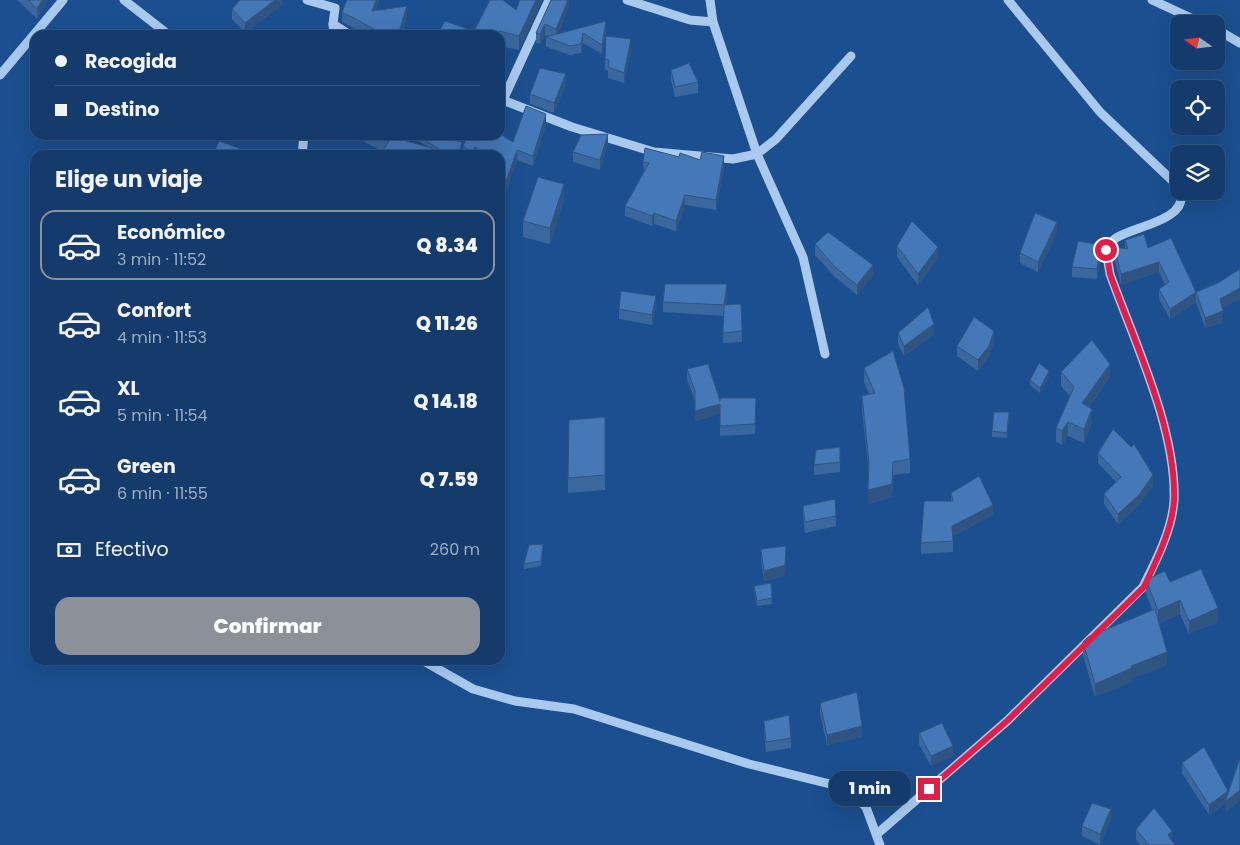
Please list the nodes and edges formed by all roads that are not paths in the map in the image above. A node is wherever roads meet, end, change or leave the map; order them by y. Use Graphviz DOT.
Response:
graph roads {
  1 [pos="63,0"];
  2 [pos="124,0"];
  3 [pos="307,0"];
  4 [pos="549,0"];
  5 [pos="627,0"];
  6 [pos="710,0"];
  7 [pos="1008,0"];
  8 [pos="1152,0"];
  9 [pos="336,4"];
  10 [pos="1184,15"];
  11 [pos="713,22"];
  12 [pos="333,24"];
  13 [pos="38,30"];
  14 [pos="163,30"];
  15 [pos="334,30"];
  16 [pos="342,30"];
  17 [pos="1225,34"];
  18 [pos="30,39"];
  19 [pos="1240,43"];
  20 [pos="851,56"];
  21 [pos="0,75"];
  22 [pos="505,93"];
  23 [pos="505,100"];
  24 [pos="757,154"];
  25 [pos="1170,178"];
  26 [pos="1182,200"];
  27 [pos="825,354"];
  28 [pos="431,665"];
  29 [pos="877,834"];
  30 [pos="880,845"];
  1 -- 13 [label="street"];
  2 -- 14 [label="street"];
  3 -- 9 [label="street"];
  4 -- 22 [label="street"];
  5 -- 11 [label="street"];
  6 -- 11 [label="street"];
  7 -- 25 [label="street"];
  8 -- 10 [label="street"];
  9 -- 12 [label="street"];
  11 -- 24 [label="street"];
  12 -- 15 [label="street"];
  12 -- 16 [label="street"];
  17 -- 19 [label="street"];
  18 -- 21 [label="street"];
  20 -- 24 [label="street"];
  23 -- 24 [label="street"];
  24 -- 27 [label="street"];
  26 -- 29 [label="street"];
  28 -- 29 [label="street"];
  29 -- 30 [label="street"];
}
